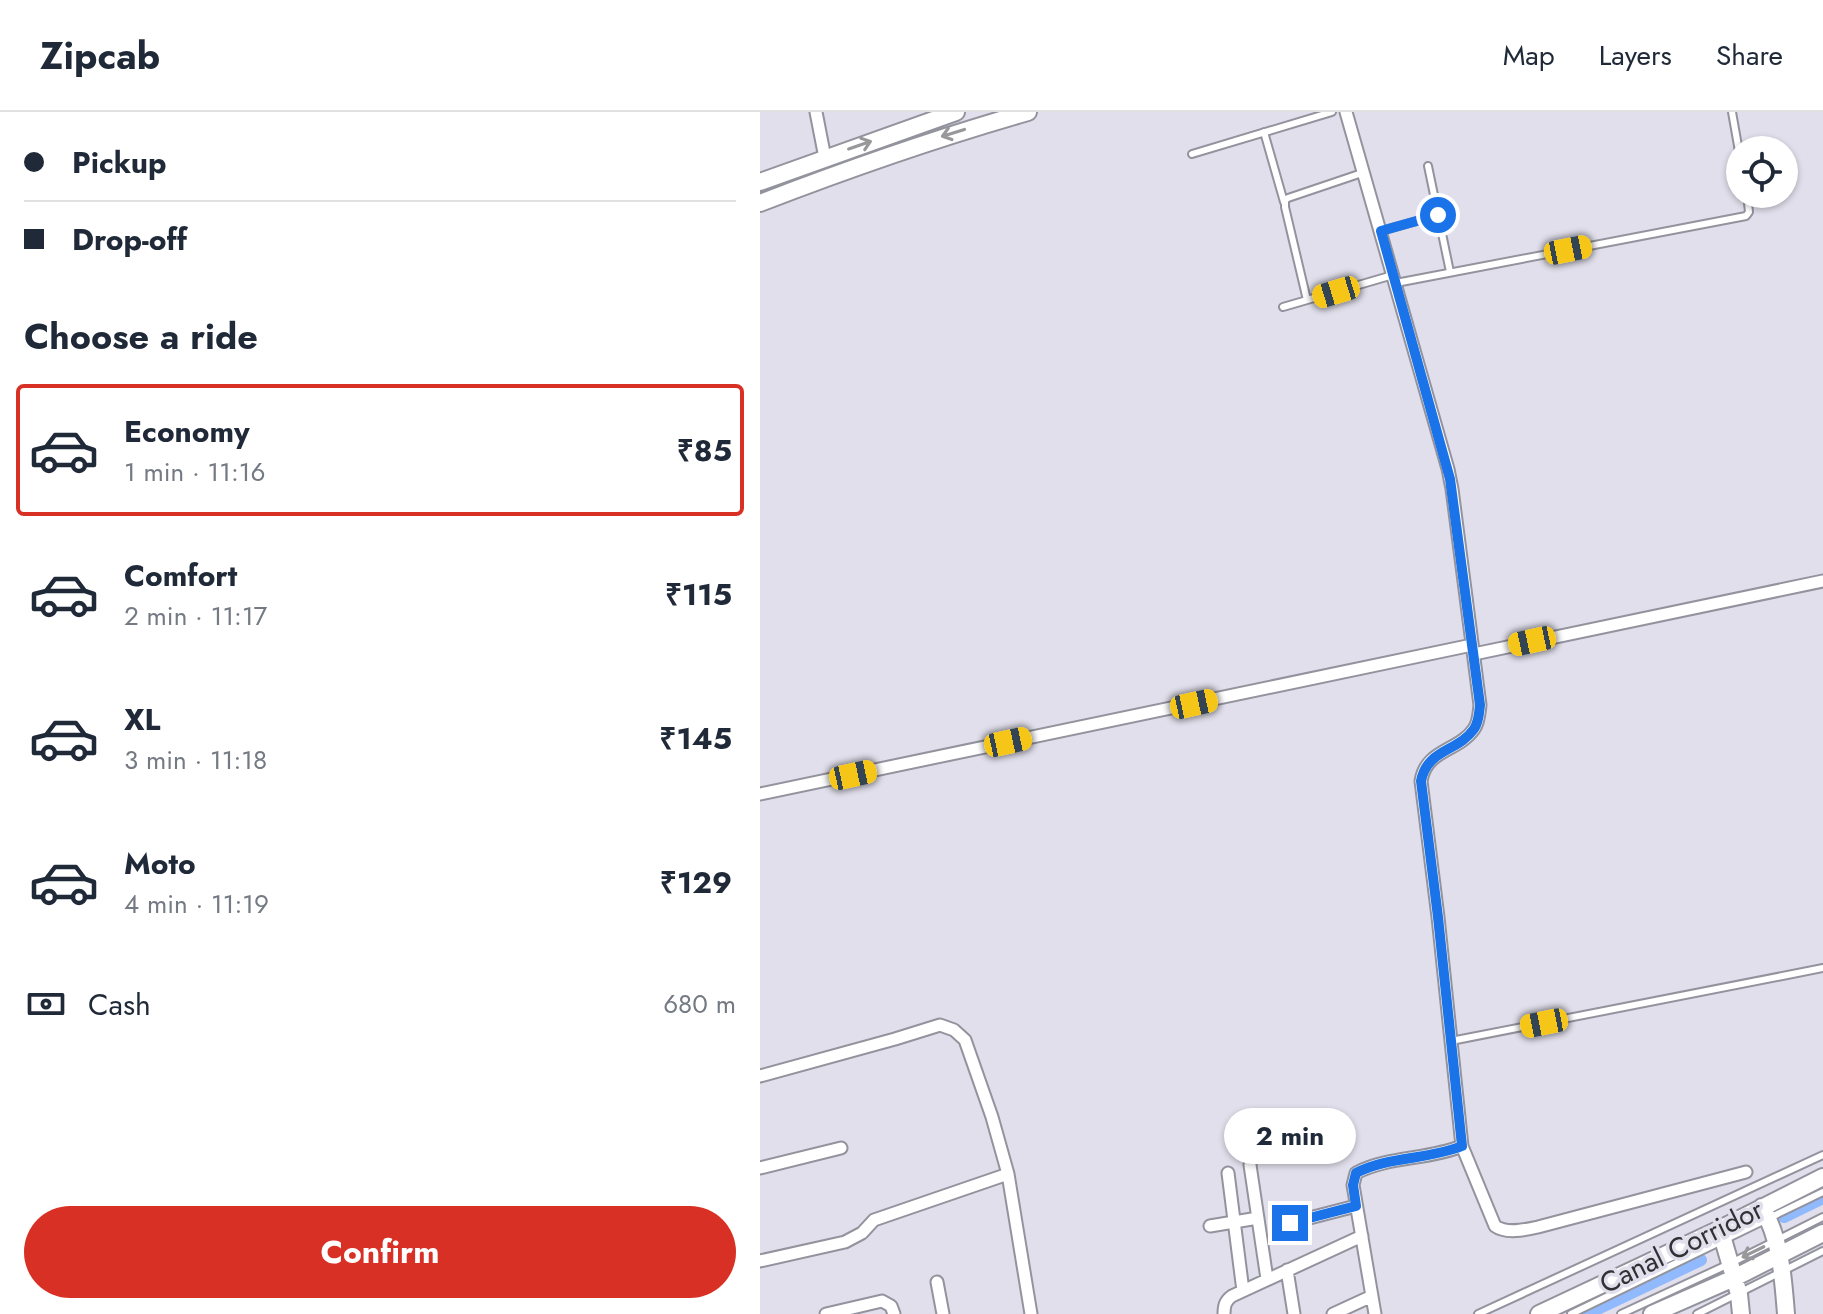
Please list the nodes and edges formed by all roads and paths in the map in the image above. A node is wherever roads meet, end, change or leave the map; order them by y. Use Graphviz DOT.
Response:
graph roads {
  1 [pos="816,112"];
  2 [pos="956,112"];
  3 [pos="1028,112"];
  4 [pos="1332,112"];
  5 [pos="1346,112"];
  6 [pos="1732,112"];
  7 [pos="1264,132"];
  8 [pos="1736,136"];
  9 [pos="1192,154"];
  10 [pos="825,158"];
  11 [pos="1428,166"];
  12 [pos="1365,172"];
  13 [pos="760,182"];
  14 [pos="760,203"];
  15 [pos="1285,204"];
  16 [pos="1749,208"];
  17 [pos="1438,215"];
  18 [pos="1381,231"];
  19 [pos="1450,272"];
  20 [pos="1395,279"];
  21 [pos="1307,300"];
  22 [pos="1283,307"];
  23 [pos="1823,581"];
  24 [pos="1473,650"];
  25 [pos="760,794"];
  26 [pos="1823,968"];
  27 [pos="1451,1041"];
  28 [pos="760,1076"];
  29 [pos="1462,1146"];
  30 [pos="841,1148"];
  31 [pos="1823,1155"];
  32 [pos="1250,1165"];
  33 [pos="760,1168"];
  34 [pos="1746,1172"];
  35 [pos="1228,1173"];
  36 [pos="1008,1174"];
  37 [pos="1823,1177"];
  38 [pos="1823,1192"];
  39 [pos="1356,1206"];
  40 [pos="1766,1213"];
  41 [pos="1823,1217"];
  42 [pos="1258,1218"];
  43 [pos="1234,1222"];
  44 [pos="1290,1223"];
  45 [pos="1210,1226"];
  46 [pos="1823,1233"];
  47 [pos="1722,1235"];
  48 [pos="1362,1236"];
  49 [pos="1823,1251"];
  50 [pos="1780,1256"];
  51 [pos="760,1261"];
  52 [pos="1287,1270"];
  53 [pos="1267,1279"];
  54 [pos="1734,1279"];
  55 [pos="937,1282"];
  56 [pos="1243,1291"];
  57 [pos="1372,1296"];
  58 [pos="826,1314"];
  59 [pos="894,1314"];
  60 [pos="943,1314"];
  61 [pos="1031,1314"];
  62 [pos="1224,1314"];
  63 [pos="1294,1314"];
  64 [pos="1333,1314"];
  65 [pos="1375,1314"];
  66 [pos="1478,1314"];
  67 [pos="1539,1314"];
  68 [pos="1571,1314"];
  69 [pos="1621,1314"];
  70 [pos="1652,1314"];
  71 [pos="1697,1314"];
  72 [pos="1741,1314"];
  73 [pos="1786,1314"];
  1 -- 10 [label="street"];
  10 -- 2 [label="street, one-way"];
  3 -- 14 [label="street, one-way"];
  4 -- 7 [label="lane"];
  5 -- 12 [label="street"];
  6 -- 8 [label="lane"];
  7 -- 9 [label="lane"];
  7 -- 15 [label="lane"];
  10 -- 13 [label="street"];
  11 -- 17 [label="lane"];
  12 -- 15 [label="lane"];
  12 -- 18 [label="street"];
  15 -- 21 [label="lane"];
  16 -- 19 [label="lane"];
  17 -- 18 [label="lane"];
  17 -- 19 [label="lane"];
  18 -- 20 [label="street"];
  19 -- 20 [label="lane"];
  20 -- 21 [label="lane"];
  20 -- 24 [label="street"];
  21 -- 22 [label="lane"];
  23 -- 24 [label="street"];
  24 -- 25 [label="street"];
  24 -- 27 [label="street"];
  26 -- 27 [label="lane"];
  27 -- 29 [label="street"];
  28 -- 36 [label="street"];
  29 -- 34 [label="street"];
  29 -- 39 [label="street"];
  30 -- 33 [label="street"];
  31 -- 66 [label="lane"];
  32 -- 42 [label="street"];
  35 -- 43 [label="street"];
  36 -- 51 [label="street"];
  36 -- 61 [label="street"];
  37 -- 40 [label="street, Canal Corridor"];
  38 -- 40 [label="lane"];
  39 -- 44 [label="street"];
  39 -- 48 [label="street"];
  40 -- 47 [label="street, Canal Corridor"];
  40 -- 50 [label="street"];
  41 -- 50 [label="lane"];
  42 -- 43 [label="street"];
  42 -- 53 [label="street"];
  43 -- 45 [label="street"];
  43 -- 56 [label="street"];
  46 -- 50 [label="street"];
  47 -- 54 [label="street"];
  47 -- 67 [label="street, Canal Corridor"];
  47 -- 68 [label="lane"];
  48 -- 52 [label="street"];
  48 -- 57 [label="street"];
  49 -- 50 [label="lane"];
  50 -- 54 [label="street"];
  50 -- 73 [label="street"];
  52 -- 53 [label="street"];
  52 -- 63 [label="street"];
  53 -- 56 [label="street"];
  54 -- 69 [label="lane"];
  54 -- 70 [label="street"];
  54 -- 71 [label="lane"];
  54 -- 72 [label="street"];
  55 -- 60 [label="street"];
  56 -- 62 [label="street"];
  57 -- 64 [label="street"];
  57 -- 65 [label="street"];
  58 -- 59 [label="street"];
}
